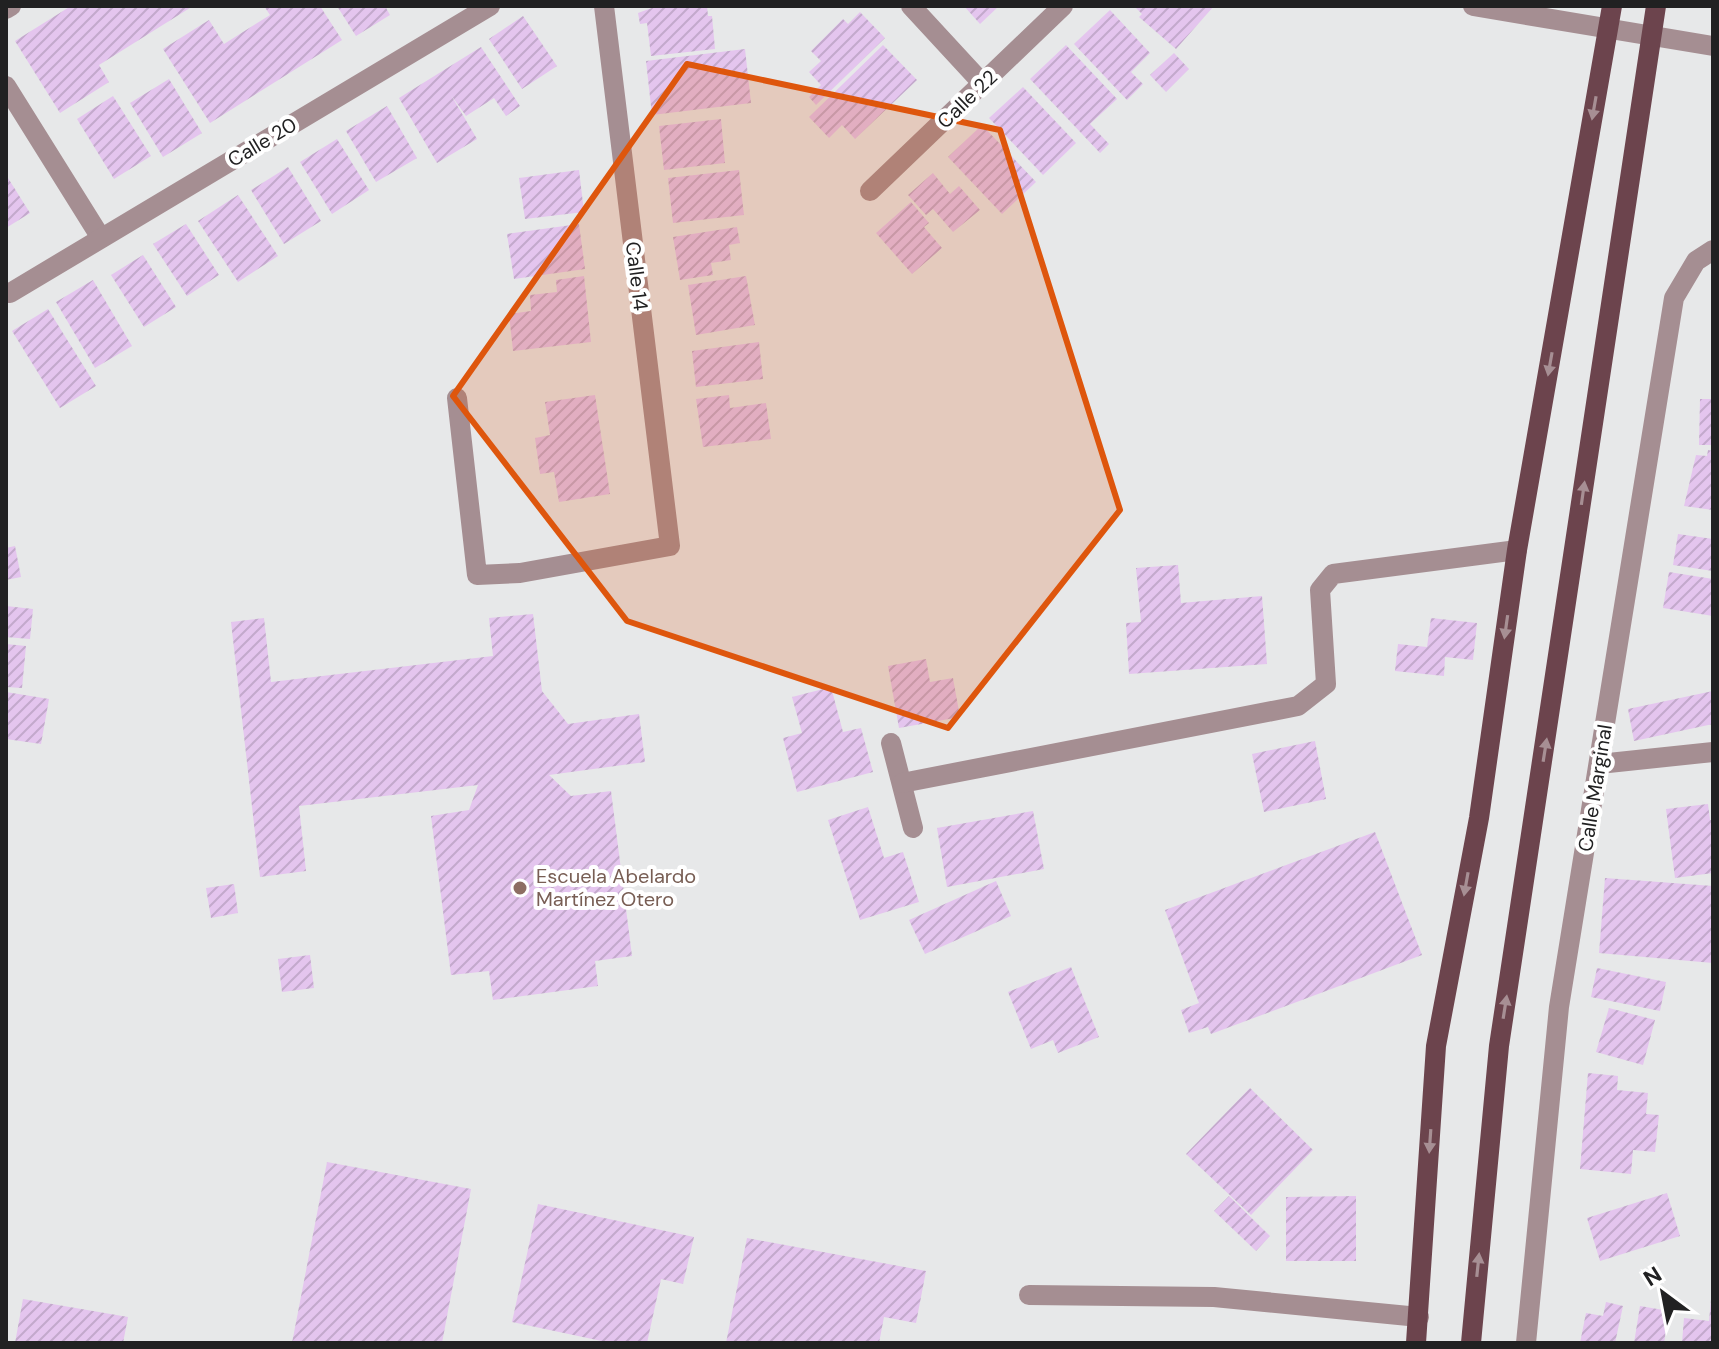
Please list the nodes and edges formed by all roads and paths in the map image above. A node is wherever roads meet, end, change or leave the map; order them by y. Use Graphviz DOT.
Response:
graph roads {
  1 [pos="11,6"];
  2 [pos="490,6"];
  3 [pos="604,6"];
  4 [pos="911,6"];
  5 [pos="1063,6"];
  6 [pos="1473,6"];
  7 [pos="1612,6"];
  8 [pos="1656,6"];
  9 [pos="6,9"];
  10 [pos="1608,31"];
  11 [pos="1650,37"];
  12 [pos="1713,46"];
  13 [pos="983,84"];
  14 [pos="6,86"];
  15 [pos="870,191"];
  16 [pos="101,238"];
  17 [pos="1713,250"];
  18 [pos="10,293"];
  19 [pos="457,398"];
  20 [pos="1517,550"];
  21 [pos="891,743"];
  22 [pos="1713,752"];
  23 [pos="1599,764"];
  24 [pos="902,783"];
  25 [pos="913,828"];
  26 [pos="1029,1295"];
  27 [pos="1419,1317"];
  28 [pos="1416,1343"];
  29 [pos="1471,1343"];
  30 [pos="1526,1343"];
  1 -- 9 [label="street"];
  2 -- 16 [label="street, Calle 20"];
  3 -- 19 [label="street, Calle 14"];
  4 -- 13 [label="street"];
  5 -- 13 [label="street, Calle 22"];
  6 -- 10 [label="street"];
  7 -- 10 [label="main road"];
  8 -- 11 [label="main road"];
  10 -- 11 [label="street"];
  10 -- 20 [label="main road, one-way"];
  11 -- 12 [label="street"];
  29 -- 11 [label="main road, one-way"];
  13 -- 15 [label="street, Calle 22"];
  14 -- 16 [label="street"];
  16 -- 18 [label="street, Calle 20"];
  17 -- 23 [label="street, Calle Marginal"];
  20 -- 24 [label="street"];
  20 -- 27 [label="main road, one-way"];
  21 -- 24 [label="street"];
  22 -- 23 [label="street"];
  23 -- 30 [label="street, Calle Marginal"];
  24 -- 25 [label="street"];
  26 -- 27 [label="street"];
  27 -- 28 [label="main road"];
}
